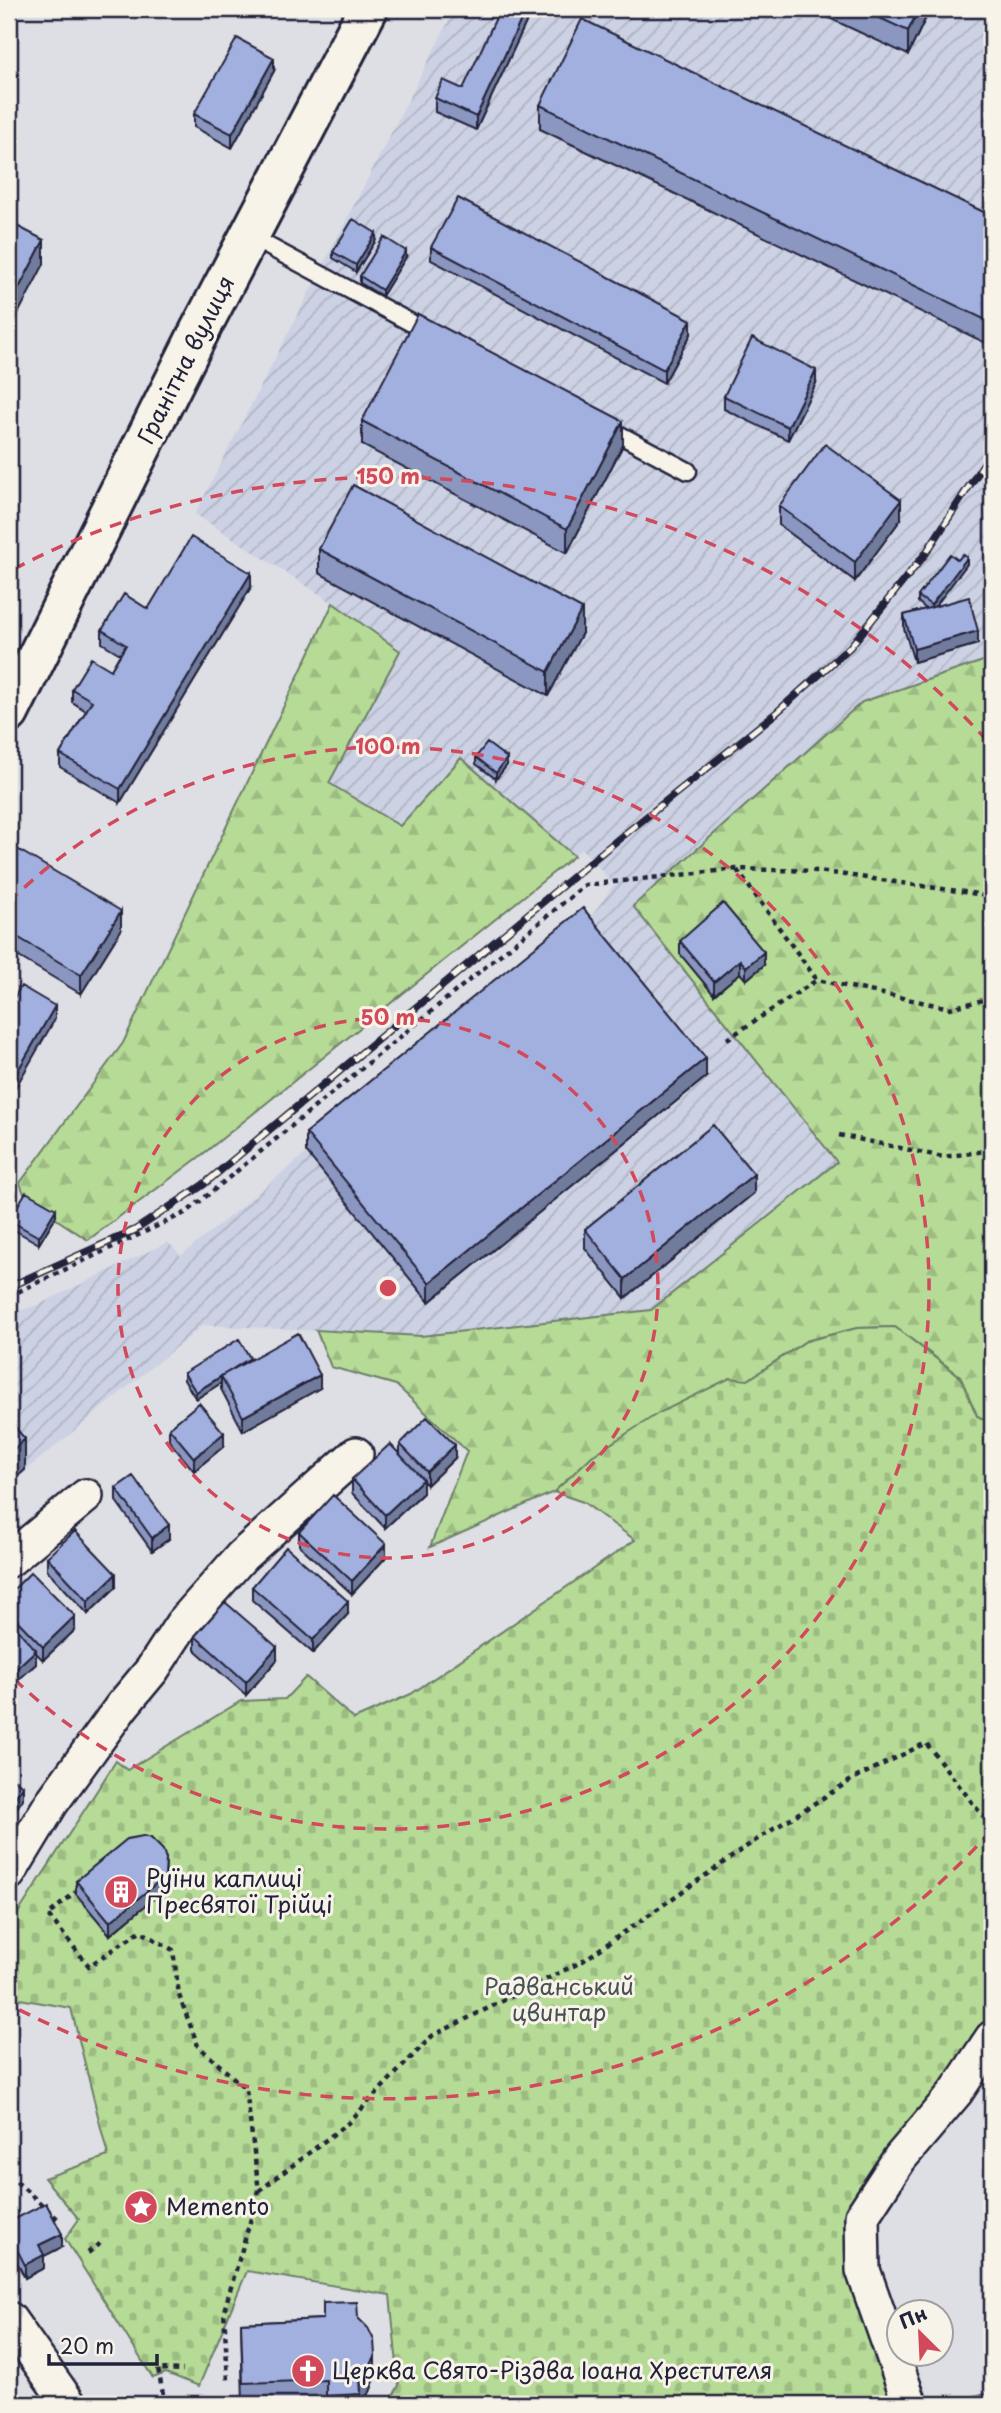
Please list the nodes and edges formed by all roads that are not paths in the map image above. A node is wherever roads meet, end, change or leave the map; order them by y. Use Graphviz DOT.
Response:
graph roads {
  1 [pos="368,9"];
  2 [pos="249,236"];
  3 [pos="440,338"];
  4 [pos="594,420"];
  5 [pos="688,471"];
  6 [pos="9,713"];
  7 [pos="356,1454"];
  8 [pos="86,1496"];
  9 [pos="9,1560"];
  10 [pos="9,1873"];
  11 [pos="992,2038"];
  12 [pos="9,2319"];
  13 [pos="69,2404"];
  14 [pos="911,2404"];
  1 -- 2 [label="street, Гранітна вулиця"];
  2 -- 3 [label="lane"];
  2 -- 6 [label="street, Гранітна вулиця"];
  4 -- 5 [label="lane"];
  7 -- 10 [label="street"];
  8 -- 9 [label="street"];
  11 -- 14 [label="street"];
  12 -- 13 [label="street"];
}
